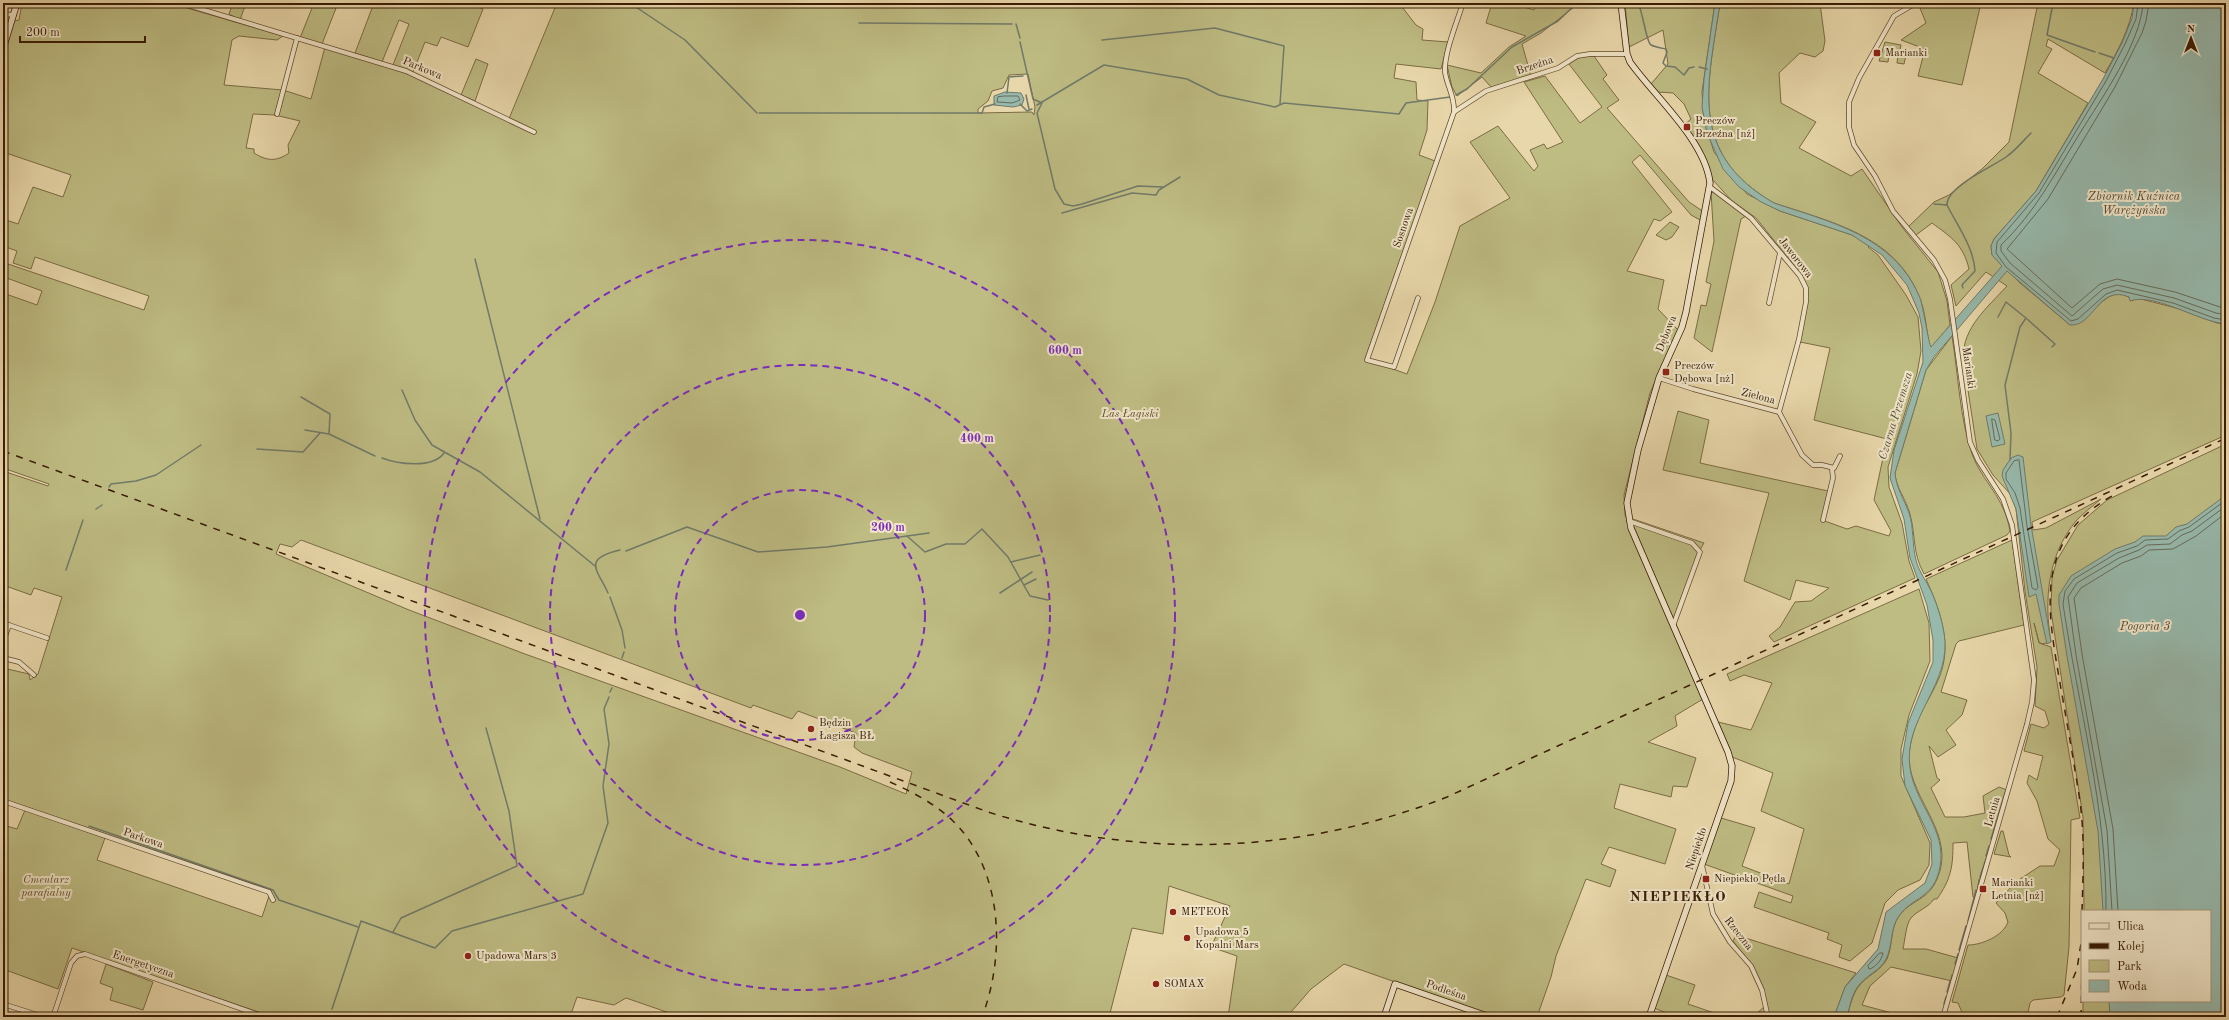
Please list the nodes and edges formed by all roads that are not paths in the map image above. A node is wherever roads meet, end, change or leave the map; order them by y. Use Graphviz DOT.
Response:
graph roads {
  1 [pos="16,3"];
  2 [pos="181,3"];
  3 [pos="1463,3"];
  4 [pos="1622,3"];
  5 [pos="1916,3"];
  6 [pos="3,14"];
  7 [pos="14,15"];
  8 [pos="297,38"];
  9 [pos="3,48"];
  10 [pos="1627,54"];
  11 [pos="1454,112"];
  12 [pos="277,114"];
  13 [pos="534,132"];
  14 [pos="1710,187"];
  15 [pos="1780,253"];
  16 [pos="1418,298"];
  17 [pos="1769,302"];
  18 [pos="1660,378"];
  19 [pos="1779,412"];
  20 [pos="1840,456"];
  21 [pos="1832,469"];
  22 [pos="1823,520"];
  23 [pos="1629,521"];
  24 [pos="2023,609"];
  25 [pos="3,623"];
  26 [pos="9,625"];
  27 [pos="1673,626"];
  28 [pos="47,638"];
  29 [pos="3,642"];
  30 [pos="3,658"];
  31 [pos="34,675"];
  32 [pos="1710,711"];
  33 [pos="3,801"];
  34 [pos="1702,864"];
  35 [pos="273,900"];
  36 [pos="3,1004"];
  37 [pos="1767,1013"];
  38 [pos="44,1017"];
  39 [pos="52,1017"];
  40 [pos="265,1017"];
  41 [pos="1384,1017"];
  42 [pos="1490,1017"];
  43 [pos="1649,1017"];
  44 [pos="1943,1017"];
  1 -- 7 [label="street"];
  2 -- 8 [label="street, Parkowa"];
  3 -- 11 [label="street, Sosnowa"];
  4 -- 10 [label="street, Dębowa"];
  5 -- 24 [label="street, Marianki"];
  6 -- 7 [label="street"];
  7 -- 9 [label="street"];
  8 -- 12 [label="street"];
  8 -- 13 [label="street, Parkowa"];
  10 -- 11 [label="street, Brzeźna"];
  10 -- 14 [label="street, Dębowa"];
  11 -- 16 [label="street, Sosnowa"];
  14 -- 15 [label="street, Jaworowa"];
  14 -- 18 [label="street, Dębowa"];
  15 -- 17 [label="street"];
  15 -- 19 [label="street, Jaworowa"];
  18 -- 19 [label="street, Zielona"];
  18 -- 23 [label="street, Dębowa"];
  19 -- 21 [label="street, Zielona"];
  20 -- 21 [label="street"];
  21 -- 22 [label="street"];
  23 -- 27 [label="street, Dębowa"];
  23 -- 27 [label="street"];
  24 -- 44 [label="street, Letnia"];
  25 -- 26 [label="street"];
  26 -- 28 [label="street"];
  26 -- 29 [label="street"];
  27 -- 32 [label="street, Dębowa"];
  30 -- 31 [label="street"];
  32 -- 34 [label="street, Niepiekło"];
  33 -- 35 [label="street, Parkowa"];
  34 -- 37 [label="street, Rzeczna"];
  34 -- 43 [label="street, Niepiekło"];
  36 -- 38 [label="street"];
  39 -- 40 [label="street, Energetyczna"];
  41 -- 42 [label="street, Podleśna"];
}
